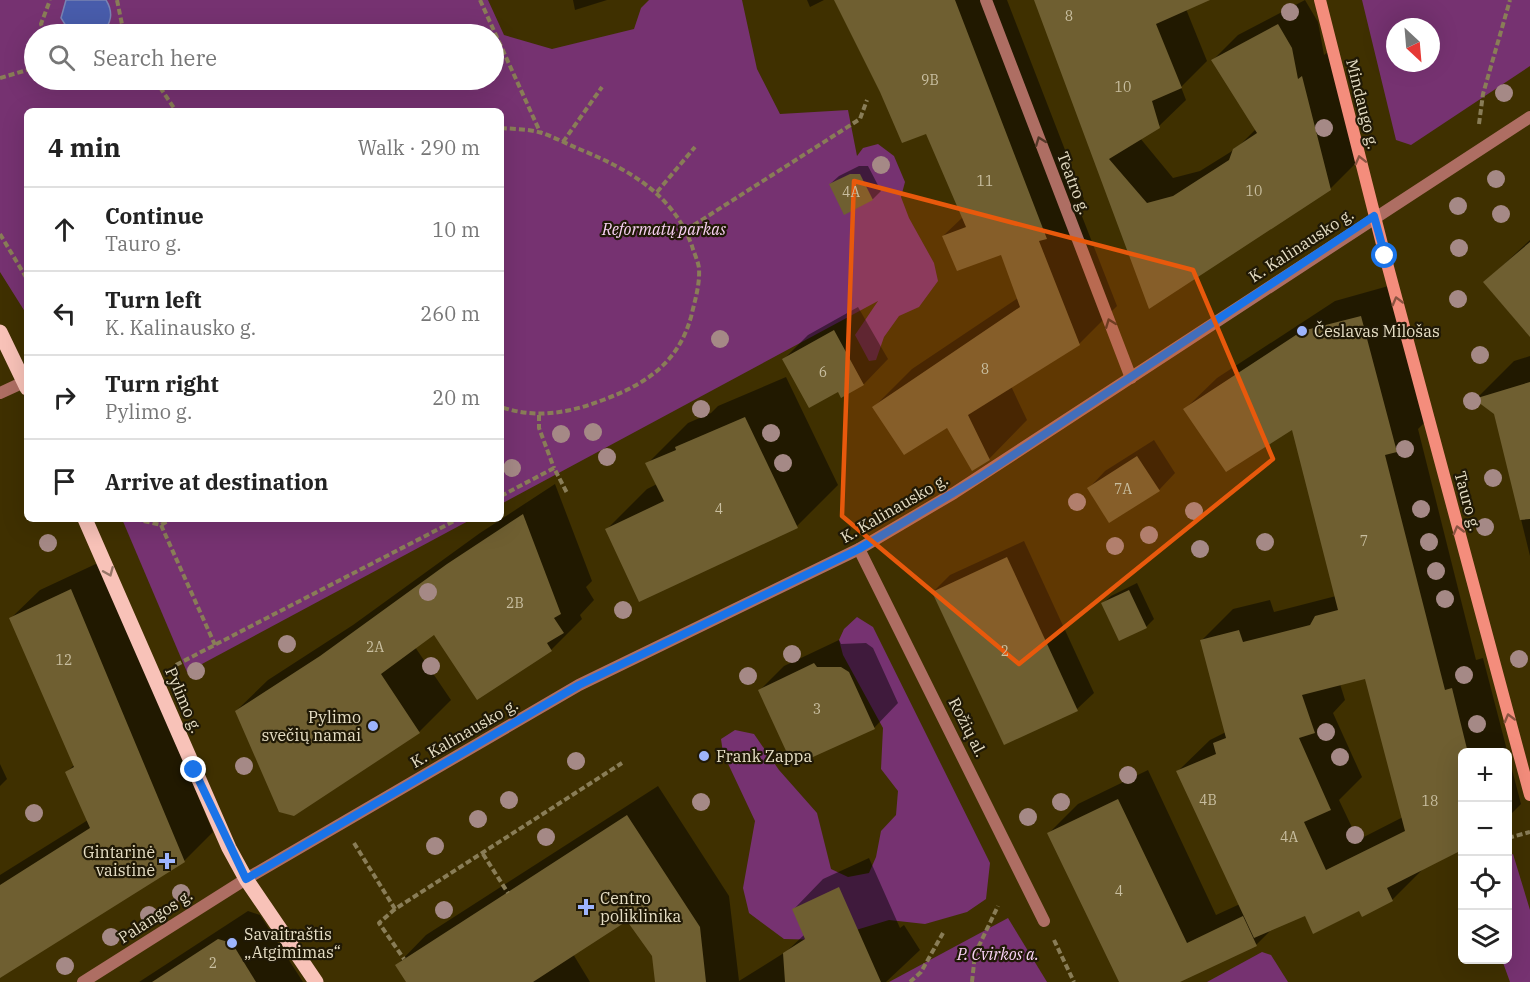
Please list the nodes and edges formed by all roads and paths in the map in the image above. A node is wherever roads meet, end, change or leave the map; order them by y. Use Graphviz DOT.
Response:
graph roads {
  1 [pos="50,0"];
  2 [pos="117,0"];
  3 [pos="480,0"];
  4 [pos="986,0"];
  5 [pos="1320,0"];
  6 [pos="1510,0"];
  7 [pos="41,24"];
  8 [pos="121,24"];
  9 [pos="491,24"];
  10 [pos="504,52"];
  11 [pos="24,71"];
  12 [pos="0,78"];
  13 [pos="602,87"];
  14 [pos="162,90"];
  15 [pos="867,100"];
  16 [pos="174,108"];
  17 [pos="1530,117"];
  18 [pos="504,128"];
  19 [pos="541,132"];
  20 [pos="563,142"];
  21 [pos="696,147"];
  22 [pos="1474,151"];
  23 [pos="657,192"];
  24 [pos="1374,216"];
  25 [pos="686,230"];
  26 [pos="0,234"];
  27 [pos="24,266"];
  28 [pos="21,268"];
  29 [pos="24,274"];
  30 [pos="0,332"];
  31 [pos="1131,378"];
  32 [pos="24,381"];
  33 [pos="24,386"];
  34 [pos="0,393"];
  35 [pos="504,408"];
  36 [pos="539,415"];
  37 [pos="554,468"];
  38 [pos="567,493"];
  39 [pos="504,494"];
  40 [pos="86,522"];
  41 [pos="148,522"];
  42 [pos="166,522"];
  43 [pos="449,522"];
  44 [pos="161,525"];
  45 [pos="859,549"];
  46 [pos="215,645"];
  47 [pos="154,676"];
  48 [pos="622,763"];
  49 [pos="1530,795"];
  50 [pos="341,823"];
  51 [pos="1530,832"];
  52 [pos="1512,837"];
  53 [pos="483,854"];
  54 [pos="246,879"];
  55 [pos="508,892"];
  56 [pos="998,906"];
  57 [pos="395,909"];
  58 [pos="1044,921"];
  59 [pos="943,933"];
  60 [pos="404,959"];
  61 [pos="83,982"];
  62 [pos="316,982"];
  63 [pos="910,982"];
  64 [pos="972,982"];
  65 [pos="1074,982"];
  1 -- 7 [label="path"];
  2 -- 8 [label="path"];
  3 -- 9 [label="path"];
  31 -- 4 [label="street, Teatro g., one-way"];
  24 -- 5 [label="main road, Mindaugo g., one-way"];
  6 -- 22 [label="path"];
  10 -- 19 [label="path"];
  11 -- 12 [label="path"];
  13 -- 20 [label="path"];
  14 -- 16 [label="path"];
  15 -- 25 [label="path"];
  17 -- 22 [label="street, K. Kalinausko g."];
  18 -- 19 [label="path"];
  19 -- 20 [label="path"];
  20 -- 23 [label="path"];
  21 -- 23 [label="path"];
  22 -- 24 [label="street, K. Kalinausko g."];
  23 -- 25 [label="path"];
  24 -- 31 [label="street, K. Kalinausko g."];
  49 -- 24 [label="main road, Tauro g., one-way"];
  25 -- 36 [label="path"];
  26 -- 28 [label="path"];
  27 -- 28 [label="path"];
  28 -- 29 [label="path"];
  30 -- 32 [label="main road"];
  31 -- 45 [label="street, K. Kalinausko g."];
  33 -- 34 [label="street"];
  35 -- 36 [label="path"];
  36 -- 37 [label="path"];
  37 -- 38 [label="path"];
  37 -- 39 [label="path"];
  40 -- 47 [label="main road, Pylimo g., one-way"];
  41 -- 44 [label="path"];
  42 -- 44 [label="path"];
  43 -- 46 [label="path"];
  44 -- 46 [label="path"];
  45 -- 50 [label="street, K. Kalinausko g."];
  45 -- 58 [label="street, Rožių al."];
  46 -- 47 [label="path"];
  47 -- 54 [label="main road, Pylimo g."];
  48 -- 53 [label="path"];
  50 -- 54 [label="street, K. Kalinausko g."];
  50 -- 57 [label="path"];
  51 -- 52 [label="path"];
  53 -- 55 [label="path"];
  53 -- 57 [label="path"];
  54 -- 61 [label="street, Palangos g."];
  54 -- 62 [label="main road, Pylimo g."];
  56 -- 64 [label="path"];
  57 -- 60 [label="path"];
  58 -- 65 [label="path"];
  59 -- 63 [label="path"];
}
